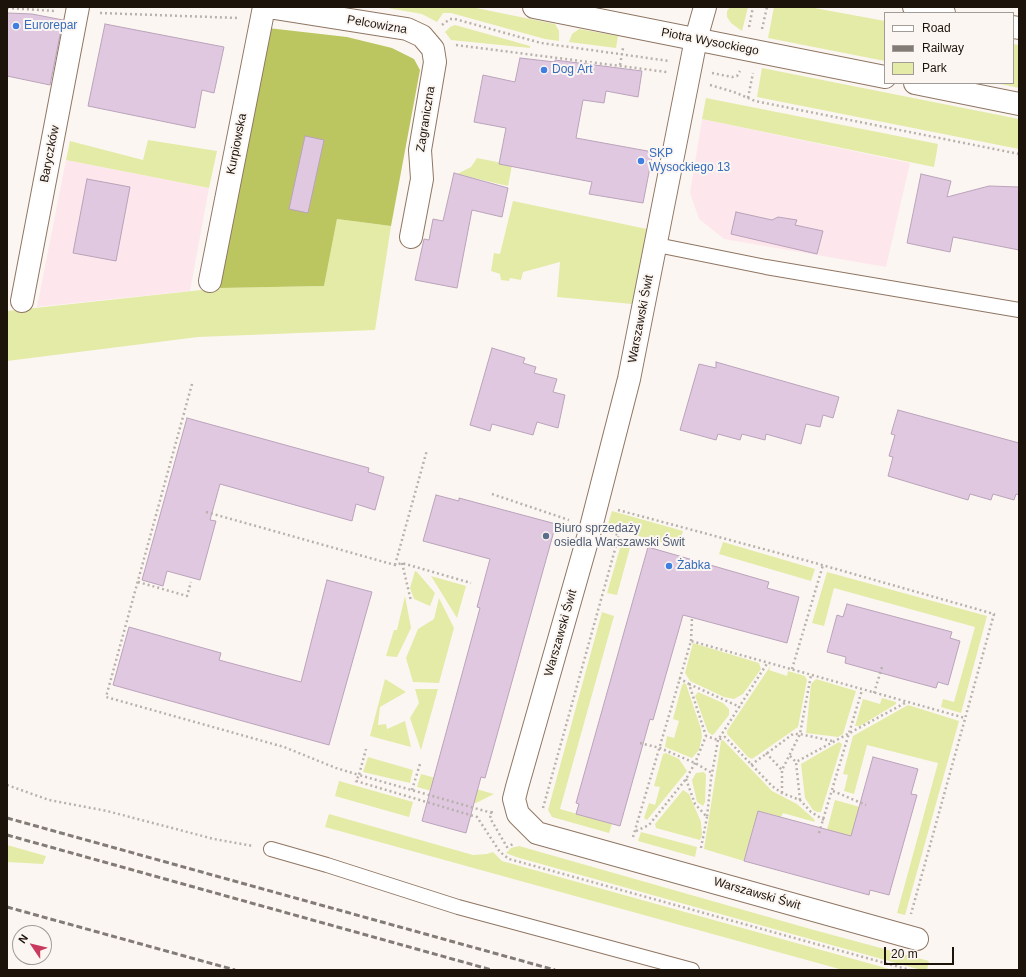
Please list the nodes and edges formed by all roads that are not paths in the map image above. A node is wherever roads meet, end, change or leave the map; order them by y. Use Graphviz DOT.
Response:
graph roads {
  1 [pos="534,7"];
  2 [pos="695,7"];
  3 [pos="705,7"];
  4 [pos="914,7"];
  5 [pos="78,10"];
  6 [pos="264,11"];
  7 [pos="939,12"];
  8 [pos="696,39"];
  9 [pos="433,41"];
  10 [pos="884,77"];
  11 [pos="920,84"];
  12 [pos="1019,104"];
  13 [pos="411,237"];
  14 [pos="657,244"];
  15 [pos="210,281"];
  16 [pos="22,301"];
  17 [pos="1019,310"];
  18 [pos="271,849"];
  19 [pos="917,939"];
  20 [pos="692,970"];
  1 -- 8 [label="street, Piotra Wysockiego"];
  2 -- 8 [label="street"];
  3 -- 8 [label="street"];
  4 -- 7 [label="street"];
  5 -- 16 [label="street, Baryczków"];
  6 -- 9 [label="street, Pelcowizna"];
  6 -- 15 [label="street, Kurpiowska"];
  8 -- 10 [label="street, Piotra Wysockiego"];
  8 -- 14 [label="street, Warszawski Świt"];
  9 -- 13 [label="street, Zagraniczna"];
  11 -- 12 [label="street"];
  14 -- 17 [label="lane"];
  14 -- 19 [label="street, Warszawski Świt"];
  18 -- 20 [label="lane"];
}
